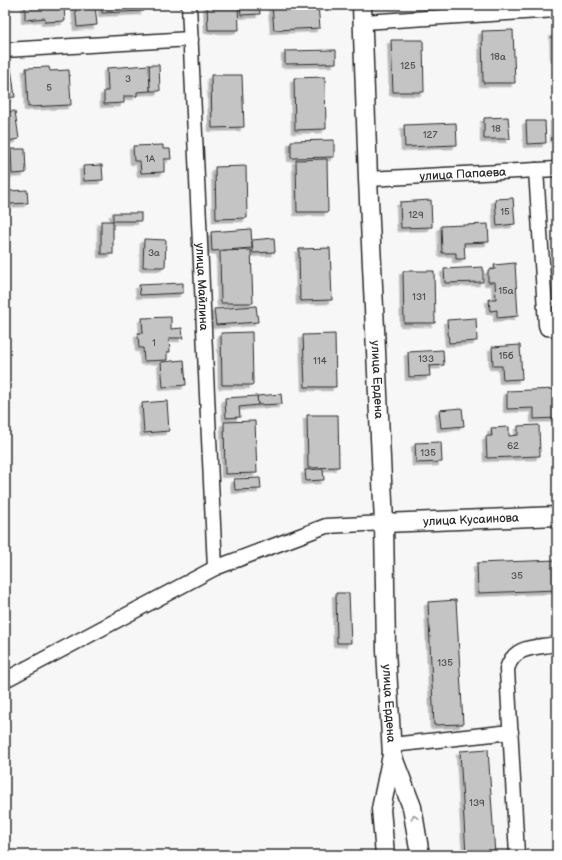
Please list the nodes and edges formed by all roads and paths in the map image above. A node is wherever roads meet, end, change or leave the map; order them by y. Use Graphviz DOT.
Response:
graph roads {
  1 [pos="189,5"];
  2 [pos="557,10"];
  3 [pos="363,13"];
  4 [pos="191,39"];
  5 [pos="5,50"];
  6 [pos="557,169"];
  7 [pos="536,170"];
  8 [pos="368,179"];
  9 [pos="557,329"];
  10 [pos="557,516"];
  11 [pos="384,523"];
  12 [pos="215,568"];
  13 [pos="557,644"];
  14 [pos="5,680"];
  15 [pos="511,732"];
  16 [pos="392,750"];
  17 [pos="385,855"];
  18 [pos="420,855"];
  19 [pos="517,855"];
  1 -- 4 [label="street, улица Майлина"];
  2 -- 3 [label="street"];
  3 -- 8 [label="street, улица Ердена"];
  4 -- 5 [label="street"];
  4 -- 12 [label="street, улица Майлина"];
  6 -- 7 [label="street, улица Папаева"];
  7 -- 8 [label="street, улица Папаева"];
  7 -- 9 [label="street"];
  8 -- 11 [label="street, улица Ердена"];
  10 -- 11 [label="street, улица Кусаинова"];
  11 -- 12 [label="street"];
  11 -- 16 [label="street, улица Ердена"];
  12 -- 14 [label="street"];
  13 -- 15 [label="street"];
  15 -- 16 [label="street"];
  15 -- 19 [label="street"];
  16 -- 17 [label="street, улица Ердена"];
  18 -- 16 [label="street, улица Ердена, one-way"];
}
